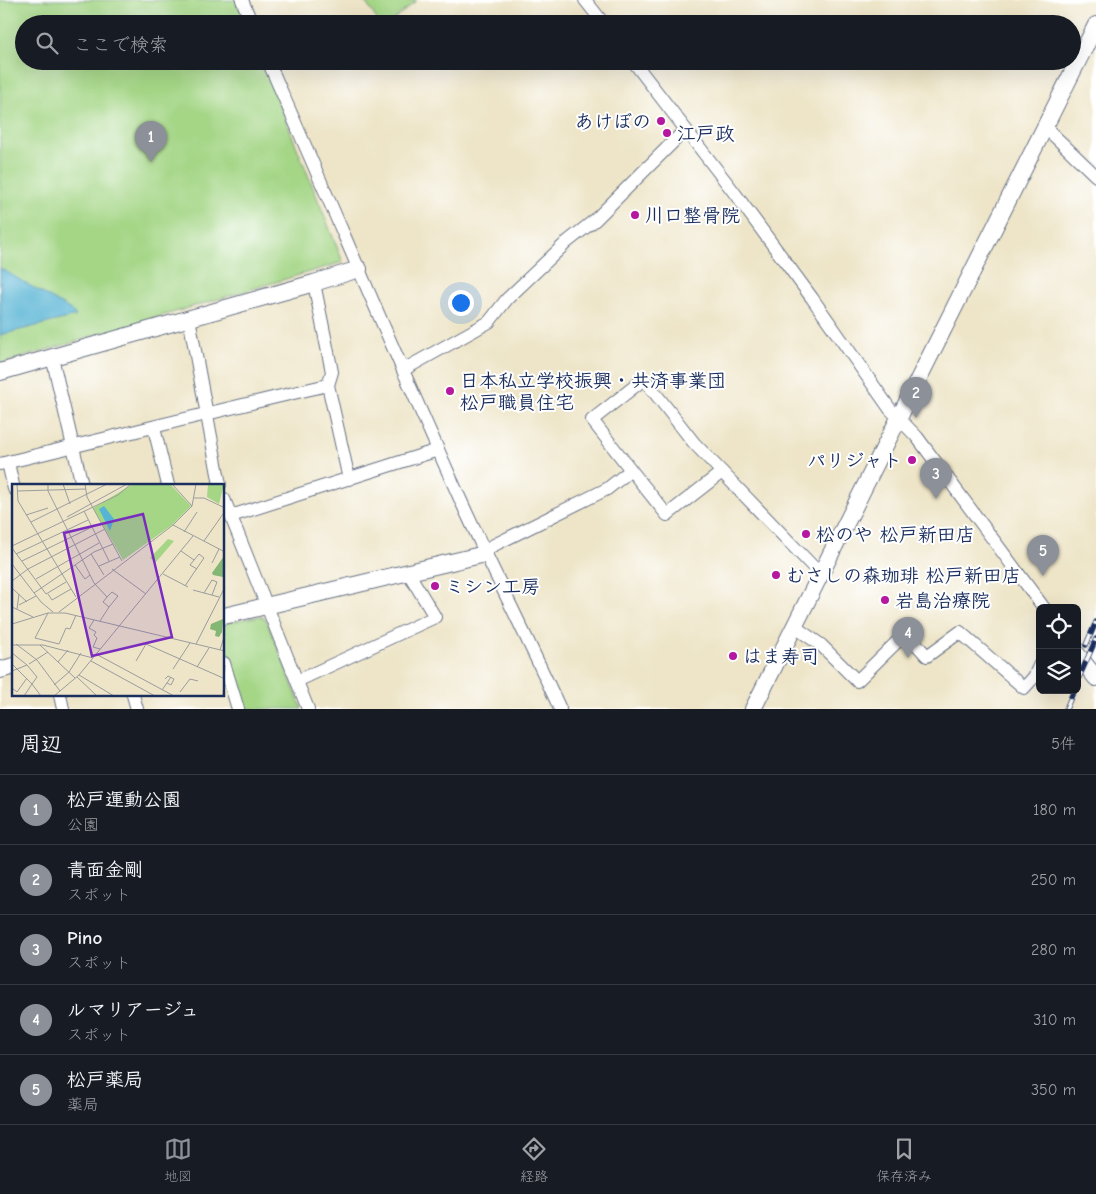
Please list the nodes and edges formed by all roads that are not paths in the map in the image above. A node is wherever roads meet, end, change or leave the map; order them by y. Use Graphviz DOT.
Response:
graph roads {
  1 [pos="242,0"];
  2 [pos="585,0"];
  3 [pos="248,15"];
  4 [pos="597,15"];
  5 [pos="1096,25"];
  6 [pos="1081,55"];
  7 [pos="272,70"];
  8 [pos="640,70"];
  9 [pos="1074,70"];
  10 [pos="1045,127"];
  11 [pos="685,130"];
  12 [pos="1096,176"];
  13 [pos="359,269"];
  14 [pos="314,283"];
  15 [pos="189,318"];
  16 [pos="52,357"];
  17 [pos="403,370"];
  18 [pos="0,372"];
  19 [pos="328,384"];
  20 [pos="207,413"];
  21 [pos="899,419"];
  22 [pos="154,428"];
  23 [pos="72,446"];
  24 [pos="438,450"];
  25 [pos="4,463"];
  26 [pos="630,470"];
  27 [pos="722,472"];
  28 [pos="349,479"];
  29 [pos="12,484"];
  30 [pos="82,484"];
  31 [pos="168,484"];
  32 [pos="220,484"];
  33 [pos="225,501"];
  34 [pos="231,516"];
  35 [pos="485,552"];
  36 [pos="408,572"];
  37 [pos="821,575"];
  38 [pos="1041,604"];
  39 [pos="267,606"];
  40 [pos="225,616"];
  41 [pos="795,627"];
  42 [pos="1081,658"];
  43 [pos="225,666"];
  44 [pos="1094,672"];
  45 [pos="1036,673"];
  46 [pos="297,681"];
  47 [pos="60,696"];
  48 [pos="133,696"];
  49 [pos="63,709"];
  50 [pos="137,709"];
  51 [pos="238,709"];
  52 [pos="308,709"];
  53 [pos="560,709"];
  54 [pos="753,709"];
  1 -- 3 [label="street"];
  2 -- 4 [label="street"];
  5 -- 6 [label="street"];
  7 -- 13 [label="street"];
  8 -- 11 [label="street"];
  9 -- 10 [label="street"];
  10 -- 12 [label="street"];
  10 -- 21 [label="street"];
  11 -- 17 [label="street"];
  11 -- 21 [label="street"];
  13 -- 14 [label="street"];
  13 -- 17 [label="street"];
  14 -- 15 [label="street"];
  14 -- 19 [label="street"];
  15 -- 16 [label="street"];
  15 -- 20 [label="street"];
  16 -- 18 [label="street"];
  16 -- 23 [label="street"];
  17 -- 24 [label="street"];
  19 -- 20 [label="street"];
  19 -- 28 [label="street"];
  20 -- 22 [label="street"];
  20 -- 32 [label="street"];
  21 -- 37 [label="street"];
  21 -- 38 [label="street"];
  22 -- 23 [label="street"];
  22 -- 31 [label="street"];
  23 -- 25 [label="street"];
  23 -- 30 [label="street"];
  24 -- 28 [label="street"];
  24 -- 35 [label="street"];
  25 -- 29 [label="street"];
  26 -- 27 [label="street"];
  26 -- 27 [label="street"];
  26 -- 35 [label="street"];
  27 -- 37 [label="street"];
  28 -- 34 [label="street"];
  33 -- 34 [label="street"];
  34 -- 39 [label="street"];
  35 -- 36 [label="street"];
  35 -- 53 [label="street"];
  36 -- 39 [label="street"];
  36 -- 46 [label="street"];
  37 -- 41 [label="street"];
  39 -- 40 [label="street"];
  39 -- 46 [label="street"];
  41 -- 45 [label="street"];
  41 -- 54 [label="street"];
  42 -- 44 [label="street"];
  43 -- 51 [label="street"];
  46 -- 52 [label="street"];
  47 -- 49 [label="street"];
  48 -- 50 [label="street"];
}
